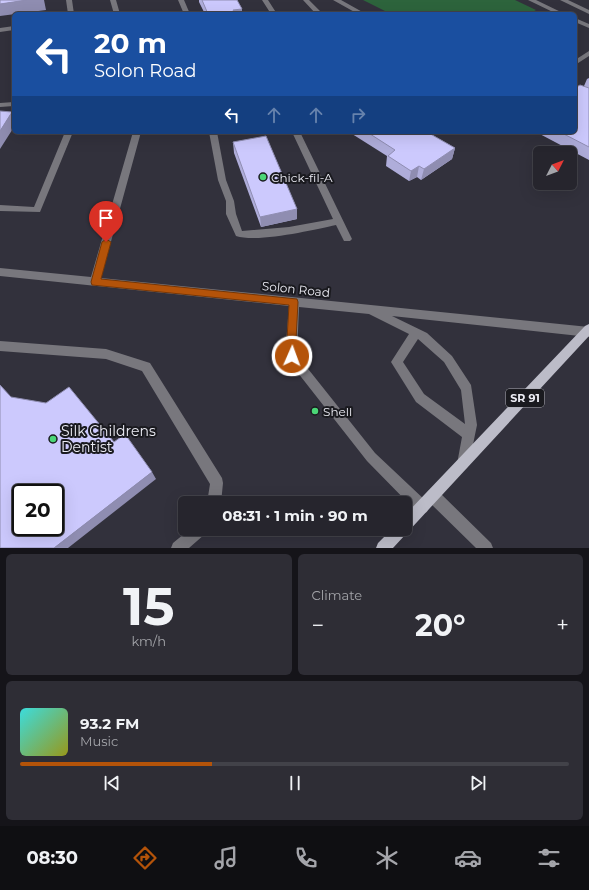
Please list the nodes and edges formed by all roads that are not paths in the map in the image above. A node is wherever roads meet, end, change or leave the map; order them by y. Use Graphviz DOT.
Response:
graph roads {
  1 [pos="69,0"];
  2 [pos="113,0"];
  3 [pos="181,0"];
  4 [pos="265,0"];
  5 [pos="306,0"];
  6 [pos="336,0"];
  7 [pos="530,0"];
  8 [pos="563,0"];
  9 [pos="71,12"];
  10 [pos="115,12"];
  11 [pos="187,12"];
  12 [pos="273,12"];
  13 [pos="318,12"];
  14 [pos="359,12"];
  15 [pos="557,12"];
  16 [pos="589,12"];
  17 [pos="589,17"];
  18 [pos="578,21"];
  19 [pos="589,26"];
  20 [pos="12,28"];
  21 [pos="0,30"];
  22 [pos="589,53"];
  23 [pos="577,62"];
  24 [pos="12,104"];
  25 [pos="0,105"];
  26 [pos="68,134"];
  27 [pos="136,134"];
  28 [pos="213,134"];
  29 [pos="297,134"];
  30 [pos="0,208"];
  31 [pos="338,221"];
  32 [pos="347,239"];
  33 [pos="0,272"];
  34 [pos="95,282"];
  35 [pos="294,302"];
  36 [pos="366,309"];
  37 [pos="588,331"];
  38 [pos="416,332"];
  39 [pos="0,346"];
  40 [pos="469,434"];
  41 [pos="463,464"];
  42 [pos="215,496"];
  43 [pos="432,496"];
  44 [pos="422,507"];
  45 [pos="412,518"];
  46 [pos="192,536"];
  47 [pos="394,536"];
  48 [pos="178,548"];
  49 [pos="383,548"];
  50 [pos="486,548"];
  1 -- 9 [label="street"];
  2 -- 10 [label="street"];
  3 -- 11 [label="street"];
  4 -- 12 [label="street"];
  5 -- 13 [label="street"];
  6 -- 14 [label="street"];
  7 -- 15 [label="street"];
  8 -- 16 [label="street"];
  17 -- 18 [label="street"];
  18 -- 19 [label="street"];
  20 -- 21 [label="street"];
  22 -- 23 [label="street"];
  24 -- 25 [label="street"];
  26 -- 30 [label="street"];
  27 -- 34 [label="street"];
  28 -- 31 [label="street"];
  29 -- 31 [label="street"];
  31 -- 32 [label="street"];
  33 -- 34 [label="street, Solon Road"];
  34 -- 35 [label="street, Solon Road"];
  35 -- 36 [label="street, Solon Road"];
  35 -- 44 [label="street"];
  36 -- 37 [label="street, Solon Road"];
  36 -- 38 [label="street"];
  37 -- 41 [label="main road, SR 91"];
  38 -- 40 [label="street"];
  38 -- 40 [label="street"];
  39 -- 42 [label="street"];
  40 -- 41 [label="street"];
  41 -- 43 [label="main road, SR 91"];
  43 -- 44 [label="main road, SR 91"];
  43 -- 50 [label="street"];
  44 -- 45 [label="main road, SR 91"];
  46 -- 48 [label="street"];
  47 -- 49 [label="main road"];
}
